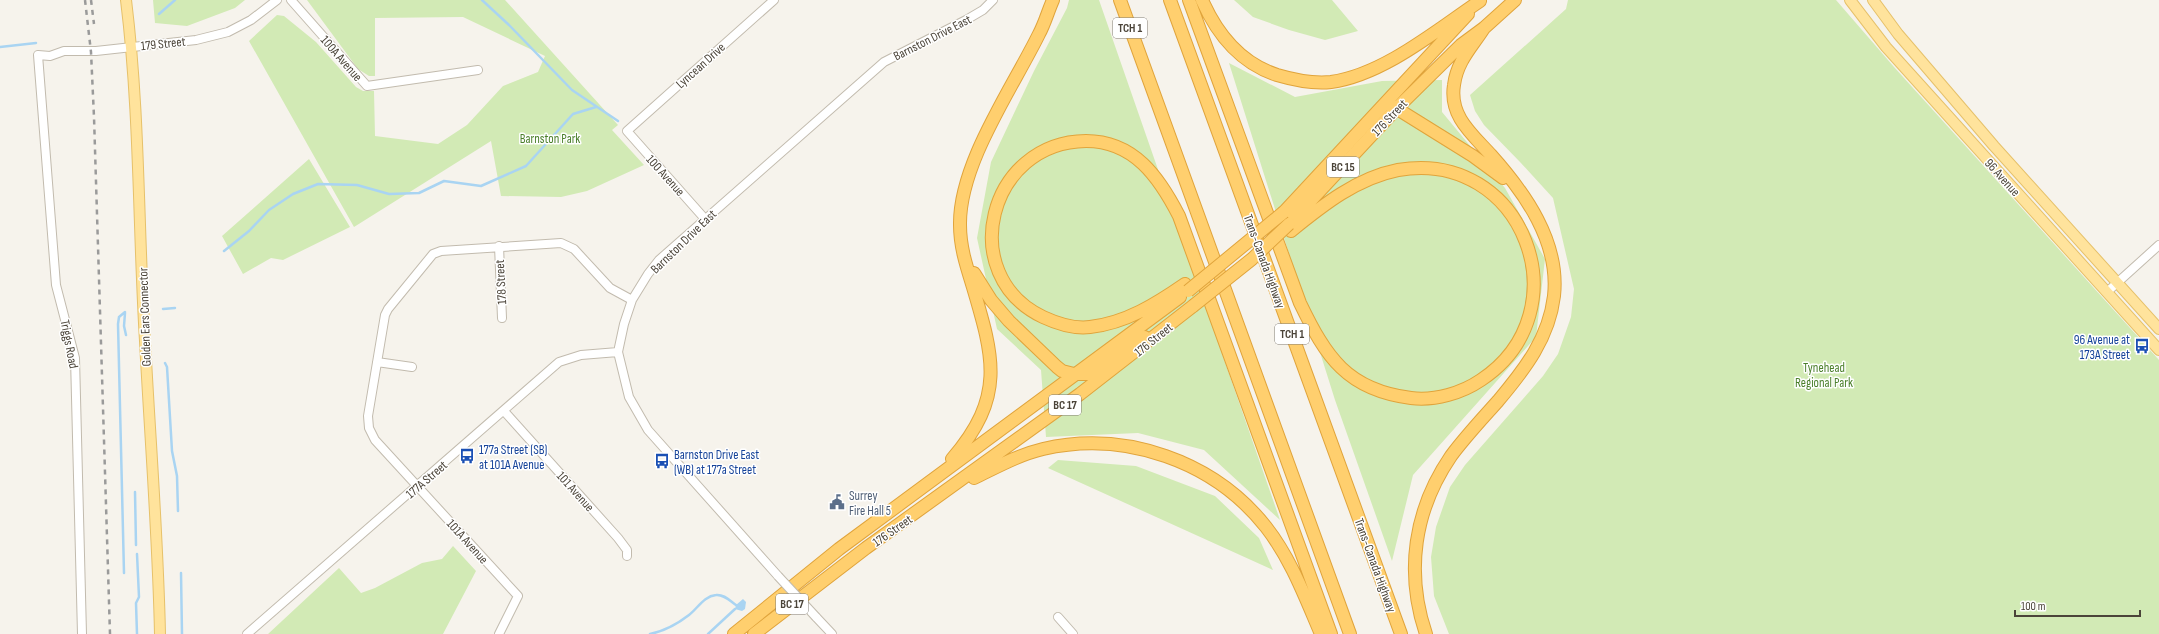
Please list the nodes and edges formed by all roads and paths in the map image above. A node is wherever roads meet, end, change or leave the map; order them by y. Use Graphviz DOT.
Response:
graph roads {
  1 [pos="126,0"];
  2 [pos="277,0"];
  3 [pos="291,0"];
  4 [pos="774,0"];
  5 [pos="993,0"];
  6 [pos="1053,0"];
  7 [pos="1120,0"];
  8 [pos="1170,0"];
  9 [pos="1189,0"];
  10 [pos="1202,0"];
  11 [pos="1515,0"];
  12 [pos="1850,0"];
  13 [pos="1873,0"];
  14 [pos="1480,1"];
  15 [pos="1484,28"];
  16 [pos="132,47"];
  17 [pos="38,55"];
  18 [pos="478,70"];
  19 [pos="1392,105"];
  20 [pos="627,131"];
  21 [pos="1521,193"];
  22 [pos="705,219"];
  23 [pos="1290,228"];
  24 [pos="2159,245"];
  25 [pos="499,246"];
  26 [pos="961,248"];
  27 [pos="2117,282"];
  28 [pos="1187,288"];
  29 [pos="2107,292"];
  30 [pos="632,300"];
  31 [pos="1181,316"];
  32 [pos="502,318"];
  33 [pos="2159,329"];
  34 [pos="2159,350"];
  35 [pos="618,352"];
  36 [pos="377,362"];
  37 [pos="412,367"];
  38 [pos="1074,374"];
  39 [pos="504,411"];
  40 [pos="936,477"];
  41 [pos="418,486"];
  42 [pos="947,490"];
  43 [pos="627,556"];
  44 [pos="1058,617"];
  45 [pos="82,634"];
  46 [pos="160,634"];
  47 [pos="247,634"];
  48 [pos="499,634"];
  49 [pos="734,634"];
  50 [pos="754,634"];
  51 [pos="832,634"];
  52 [pos="1074,634"];
  53 [pos="1322,634"];
  54 [pos="1331,634"];
  55 [pos="1350,634"];
  56 [pos="1401,634"];
  57 [pos="1426,634"];
  1 -- 16 [label="main road, Golden Ears Connector"];
  2 -- 16 [label="street, 179 Street"];
  3 -- 18 [label="street, 100A Avenue"];
  4 -- 20 [label="street, Lyncean Drive"];
  5 -- 22 [label="street, Barnston Drive East"];
  6 -- 26 [label="highway"];
  7 -- 55 [label="highway, TCH 1"];
  8 -- 56 [label="highway, Trans-Canada Highway / TCH 1"];
  9 -- 23 [label="highway"];
  10 -- 14 [label="highway"];
  11 -- 15 [label="highway, 176 Street / BC 15"];
  12 -- 29 [label="main road, 96 Avenue"];
  13 -- 27 [label="main road, 96 Avenue"];
  14 -- 19 [label="highway, 176 Street / BC 15"];
  15 -- 19 [label="highway, 176 Street / BC 15"];
  15 -- 21 [label="highway"];
  16 -- 17 [label="street, 179 Street"];
  16 -- 46 [label="main road, Golden Ears Connector"];
  17 -- 45 [label="street, Triggs Road"];
  19 -- 21 [label="highway"];
  19 -- 23 [label="highway, 176 Street / BC 15"];
  19 -- 28 [label="highway, 176 Street / BC 15, bridge"];
  20 -- 22 [label="street, 100 Avenue"];
  21 -- 57 [label="highway"];
  22 -- 30 [label="street, Barnston Drive East"];
  23 -- 31 [label="highway, 176 Street / BC 17, bridge"];
  24 -- 27 [label="street"];
  25 -- 30 [label="street"];
  25 -- 32 [label="street, 178 Street"];
  25 -- 36 [label="street, 101A Avenue"];
  26 -- 38 [label="highway"];
  26 -- 40 [label="highway"];
  27 -- 29 [label="street"];
  27 -- 33 [label="main road, 96 Avenue"];
  28 -- 38 [label="highway, 176 Street / BC 17"];
  28 -- 54 [label="highway"];
  29 -- 34 [label="main road, 96 Avenue"];
  30 -- 35 [label="street, Barnston Drive East"];
  31 -- 38 [label="highway"];
  31 -- 42 [label="highway, 176 Street / BC 17"];
  35 -- 39 [label="street, 177A Street"];
  35 -- 51 [label="street, Barnston Drive East, bridge"];
  36 -- 37 [label="street"];
  36 -- 41 [label="street, 101A Avenue"];
  38 -- 40 [label="highway, 176 Street / BC 17"];
  39 -- 41 [label="street, 177A Street"];
  39 -- 43 [label="street, 101 Avenue"];
  40 -- 49 [label="highway, 176 Street / BC 17"];
  41 -- 47 [label="street, 177A Street"];
  41 -- 48 [label="street, 101A Avenue"];
  42 -- 50 [label="highway, 176 Street / BC 17"];
  42 -- 53 [label="highway"];
  44 -- 52 [label="street"];
}
